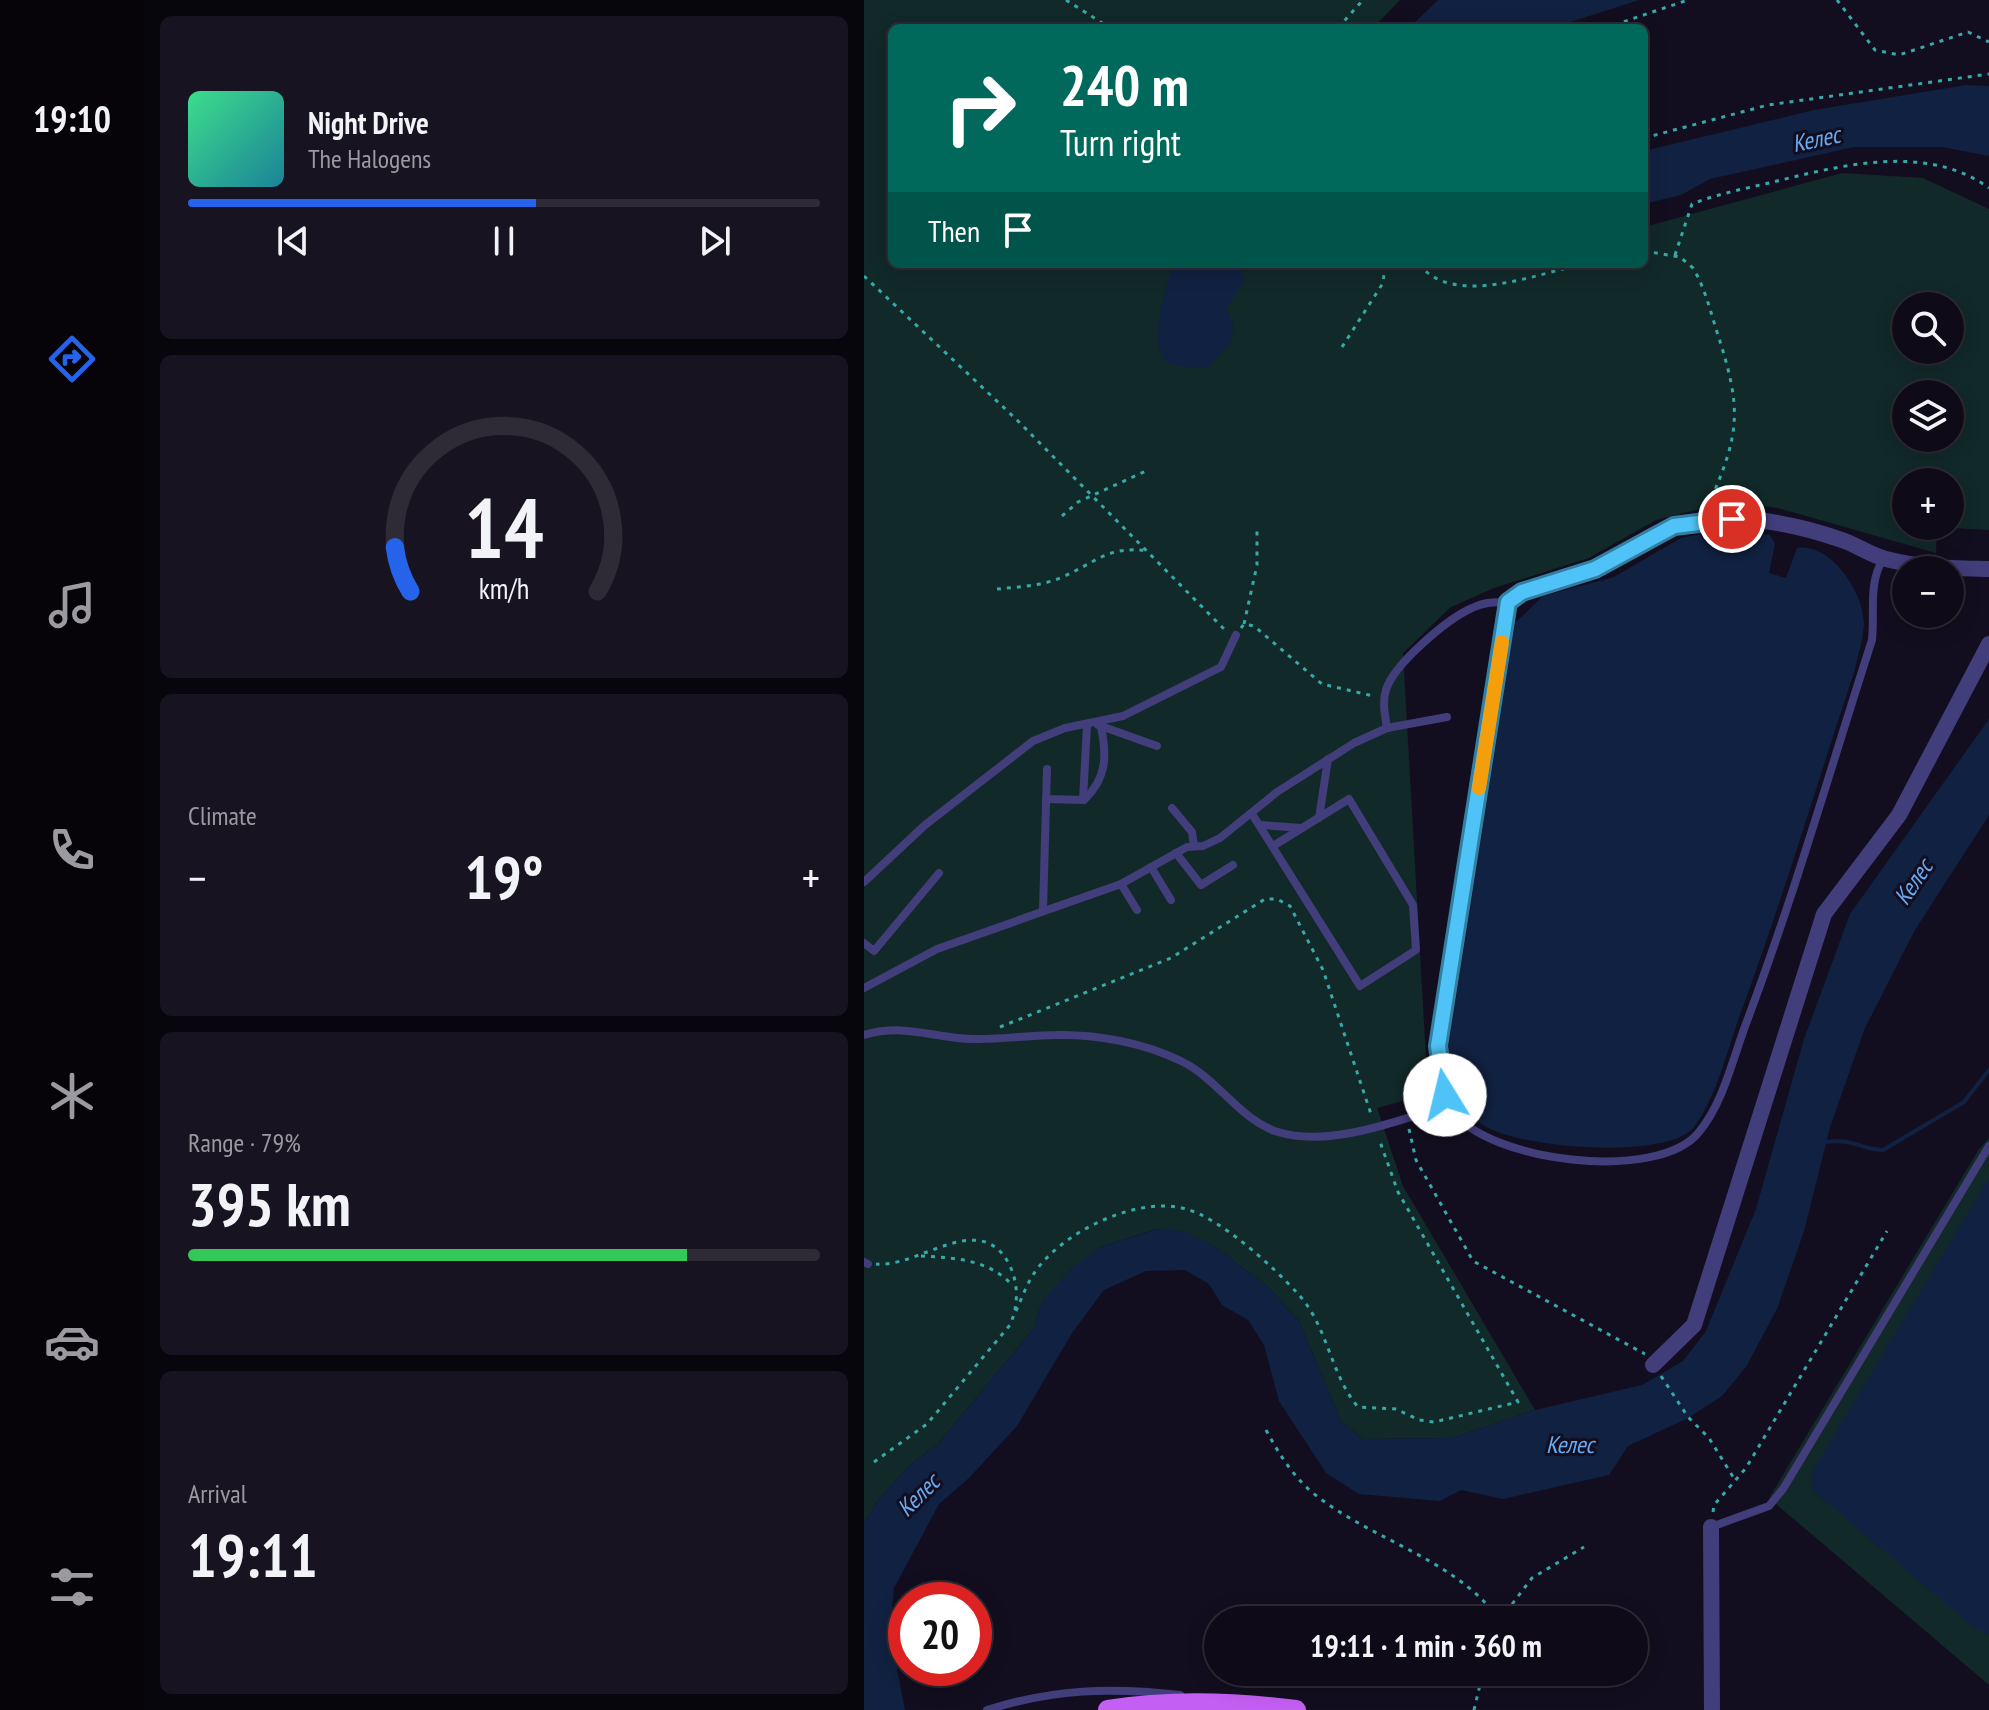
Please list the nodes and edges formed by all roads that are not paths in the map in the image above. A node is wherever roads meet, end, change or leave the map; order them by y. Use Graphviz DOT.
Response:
graph roads {
  1 [pos="1883,559"];
  2 [pos="1989,569"];
  3 [pos="1508,602"];
  4 [pos="1236,635"];
  5 [pos="1989,644"];
  6 [pos="1447,717"];
  7 [pos="1094,725"];
  8 [pos="1387,728"];
  9 [pos="1157,746"];
  10 [pos="1328,759"];
  11 [pos="1047,769"];
  12 [pos="1046,799"];
  13 [pos="1083,800"];
  14 [pos="1172,808"];
  15 [pos="1252,814"];
  16 [pos="1319,818"];
  17 [pos="1260,825"];
  18 [pos="1302,828"];
  19 [pos="1194,846"];
  20 [pos="1273,846"];
  21 [pos="1176,853"];
  22 [pos="1233,865"];
  23 [pos="1151,867"];
  24 [pos="939,873"];
  25 [pos="864,882"];
  26 [pos="1121,884"];
  27 [pos="1171,900"];
  28 [pos="1043,910"];
  29 [pos="1137,910"];
  30 [pos="864,943"];
  31 [pos="864,988"];
  32 [pos="864,1035"];
  33 [pos="1450,1105"];
  34 [pos="1989,1146"];
  35 [pos="1653,1365"];
  36 [pos="1711,1527"];
  37 [pos="1240,1702"];
  38 [pos="987,1710"];
  39 [pos="1108,1710"];
  40 [pos="1296,1710"];
  41 [pos="1712,1710"];
  1 -- 2 [label="street"];
  1 -- 3 [label="street"];
  1 -- 33 [label="lane"];
  3 -- 8 [label="lane"];
  3 -- 33 [label="lane"];
  4 -- 7 [label="lane"];
  5 -- 35 [label="street"];
  6 -- 8 [label="lane"];
  7 -- 9 [label="lane"];
  7 -- 13 [label="lane"];
  7 -- 13 [label="lane"];
  7 -- 25 [label="lane"];
  8 -- 10 [label="lane"];
  10 -- 15 [label="lane"];
  10 -- 16 [label="lane"];
  11 -- 12 [label="lane"];
  12 -- 13 [label="lane"];
  12 -- 28 [label="lane"];
  14 -- 19 [label="lane"];
  15 -- 17 [label="lane"];
  15 -- 19 [label="lane"];
  16 -- 18 [label="lane"];
  16 -- 20 [label="lane"];
  17 -- 18 [label="lane"];
  17 -- 20 [label="lane"];
  18 -- 20 [label="lane"];
  19 -- 21 [label="lane"];
  21 -- 22 [label="lane"];
  21 -- 23 [label="lane"];
  23 -- 26 [label="lane"];
  23 -- 27 [label="lane"];
  24 -- 30 [label="lane"];
  26 -- 28 [label="lane"];
  26 -- 29 [label="lane"];
  28 -- 31 [label="lane"];
  32 -- 33 [label="lane"];
  34 -- 36 [label="lane"];
  36 -- 41 [label="street"];
  37 -- 38 [label="lane"];
  37 -- 39 [label="main road"];
  37 -- 40 [label="main road"];
}
